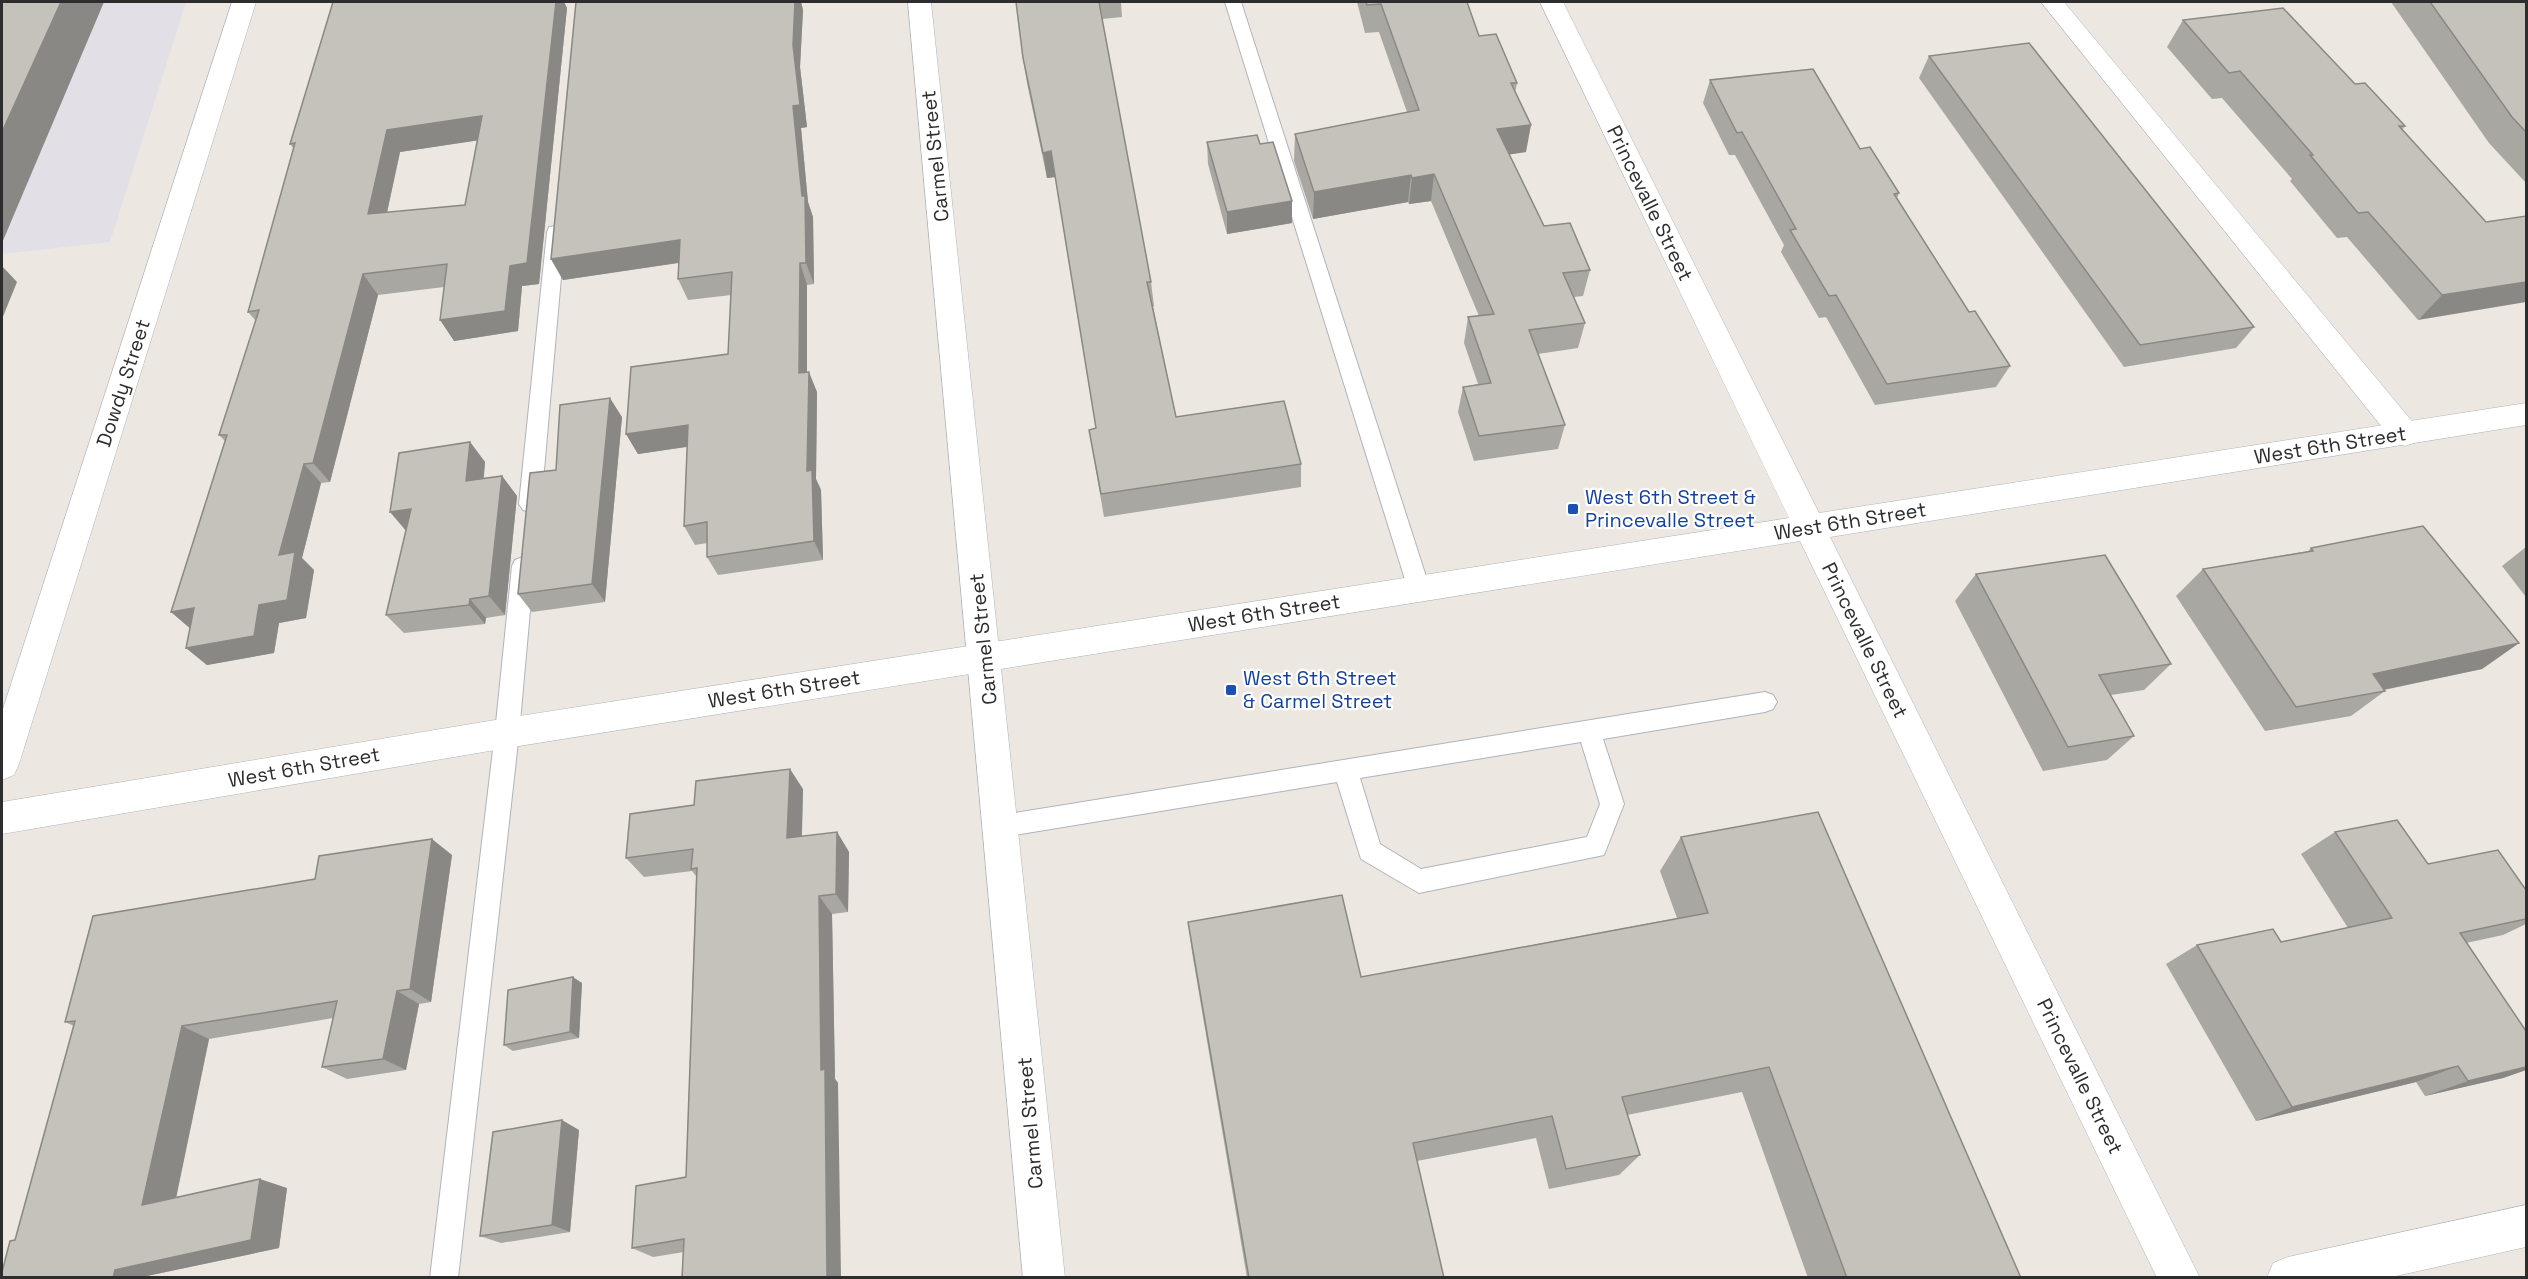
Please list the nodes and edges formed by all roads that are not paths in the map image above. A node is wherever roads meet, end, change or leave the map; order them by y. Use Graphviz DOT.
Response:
graph roads {
  1 [pos="244,2"];
  2 [pos="919,2"];
  3 [pos="1233,2"];
  4 [pos="1551,2"];
  5 [pos="2052,2"];
  6 [pos="558,214"];
  7 [pos="2526,414"];
  8 [pos="2405,434"];
  9 [pos="528,520"];
  10 [pos="1810,527"];
  11 [pos="526,544"];
  12 [pos="1419,589"];
  13 [pos="985,657"];
  14 [pos="1765,702"];
  15 [pos="1589,732"];
  16 [pos="507,733"];
  17 [pos="2,764"];
  18 [pos="1346,771"];
  19 [pos="2,818"];
  20 [pos="1002,826"];
  21 [pos="2526,1226"];
  22 [pos="444,1278"];
  23 [pos="1044,1278"];
  24 [pos="2179,1278"];
  25 [pos="2288,1278"];
  1 -- 17 [label="street, Dowdy Street"];
  2 -- 13 [label="street, Carmel Street"];
  3 -- 12 [label="lane"];
  4 -- 10 [label="street, Princevalle Street"];
  5 -- 8 [label="street"];
  6 -- 9 [label="lane"];
  7 -- 8 [label="street, West 6th Street"];
  8 -- 10 [label="street, West 6th Street"];
  10 -- 12 [label="street, West 6th Street"];
  10 -- 24 [label="street, Princevalle Street"];
  11 -- 16 [label="lane"];
  12 -- 13 [label="street, West 6th Street"];
  13 -- 16 [label="street, West 6th Street"];
  13 -- 20 [label="street, Carmel Street"];
  14 -- 15 [label="lane"];
  15 -- 18 [label="lane"];
  15 -- 18 [label="lane"];
  16 -- 19 [label="street, West 6th Street"];
  16 -- 22 [label="lane"];
  18 -- 20 [label="lane"];
  20 -- 23 [label="street, Carmel Street"];
  21 -- 25 [label="street"];
}
